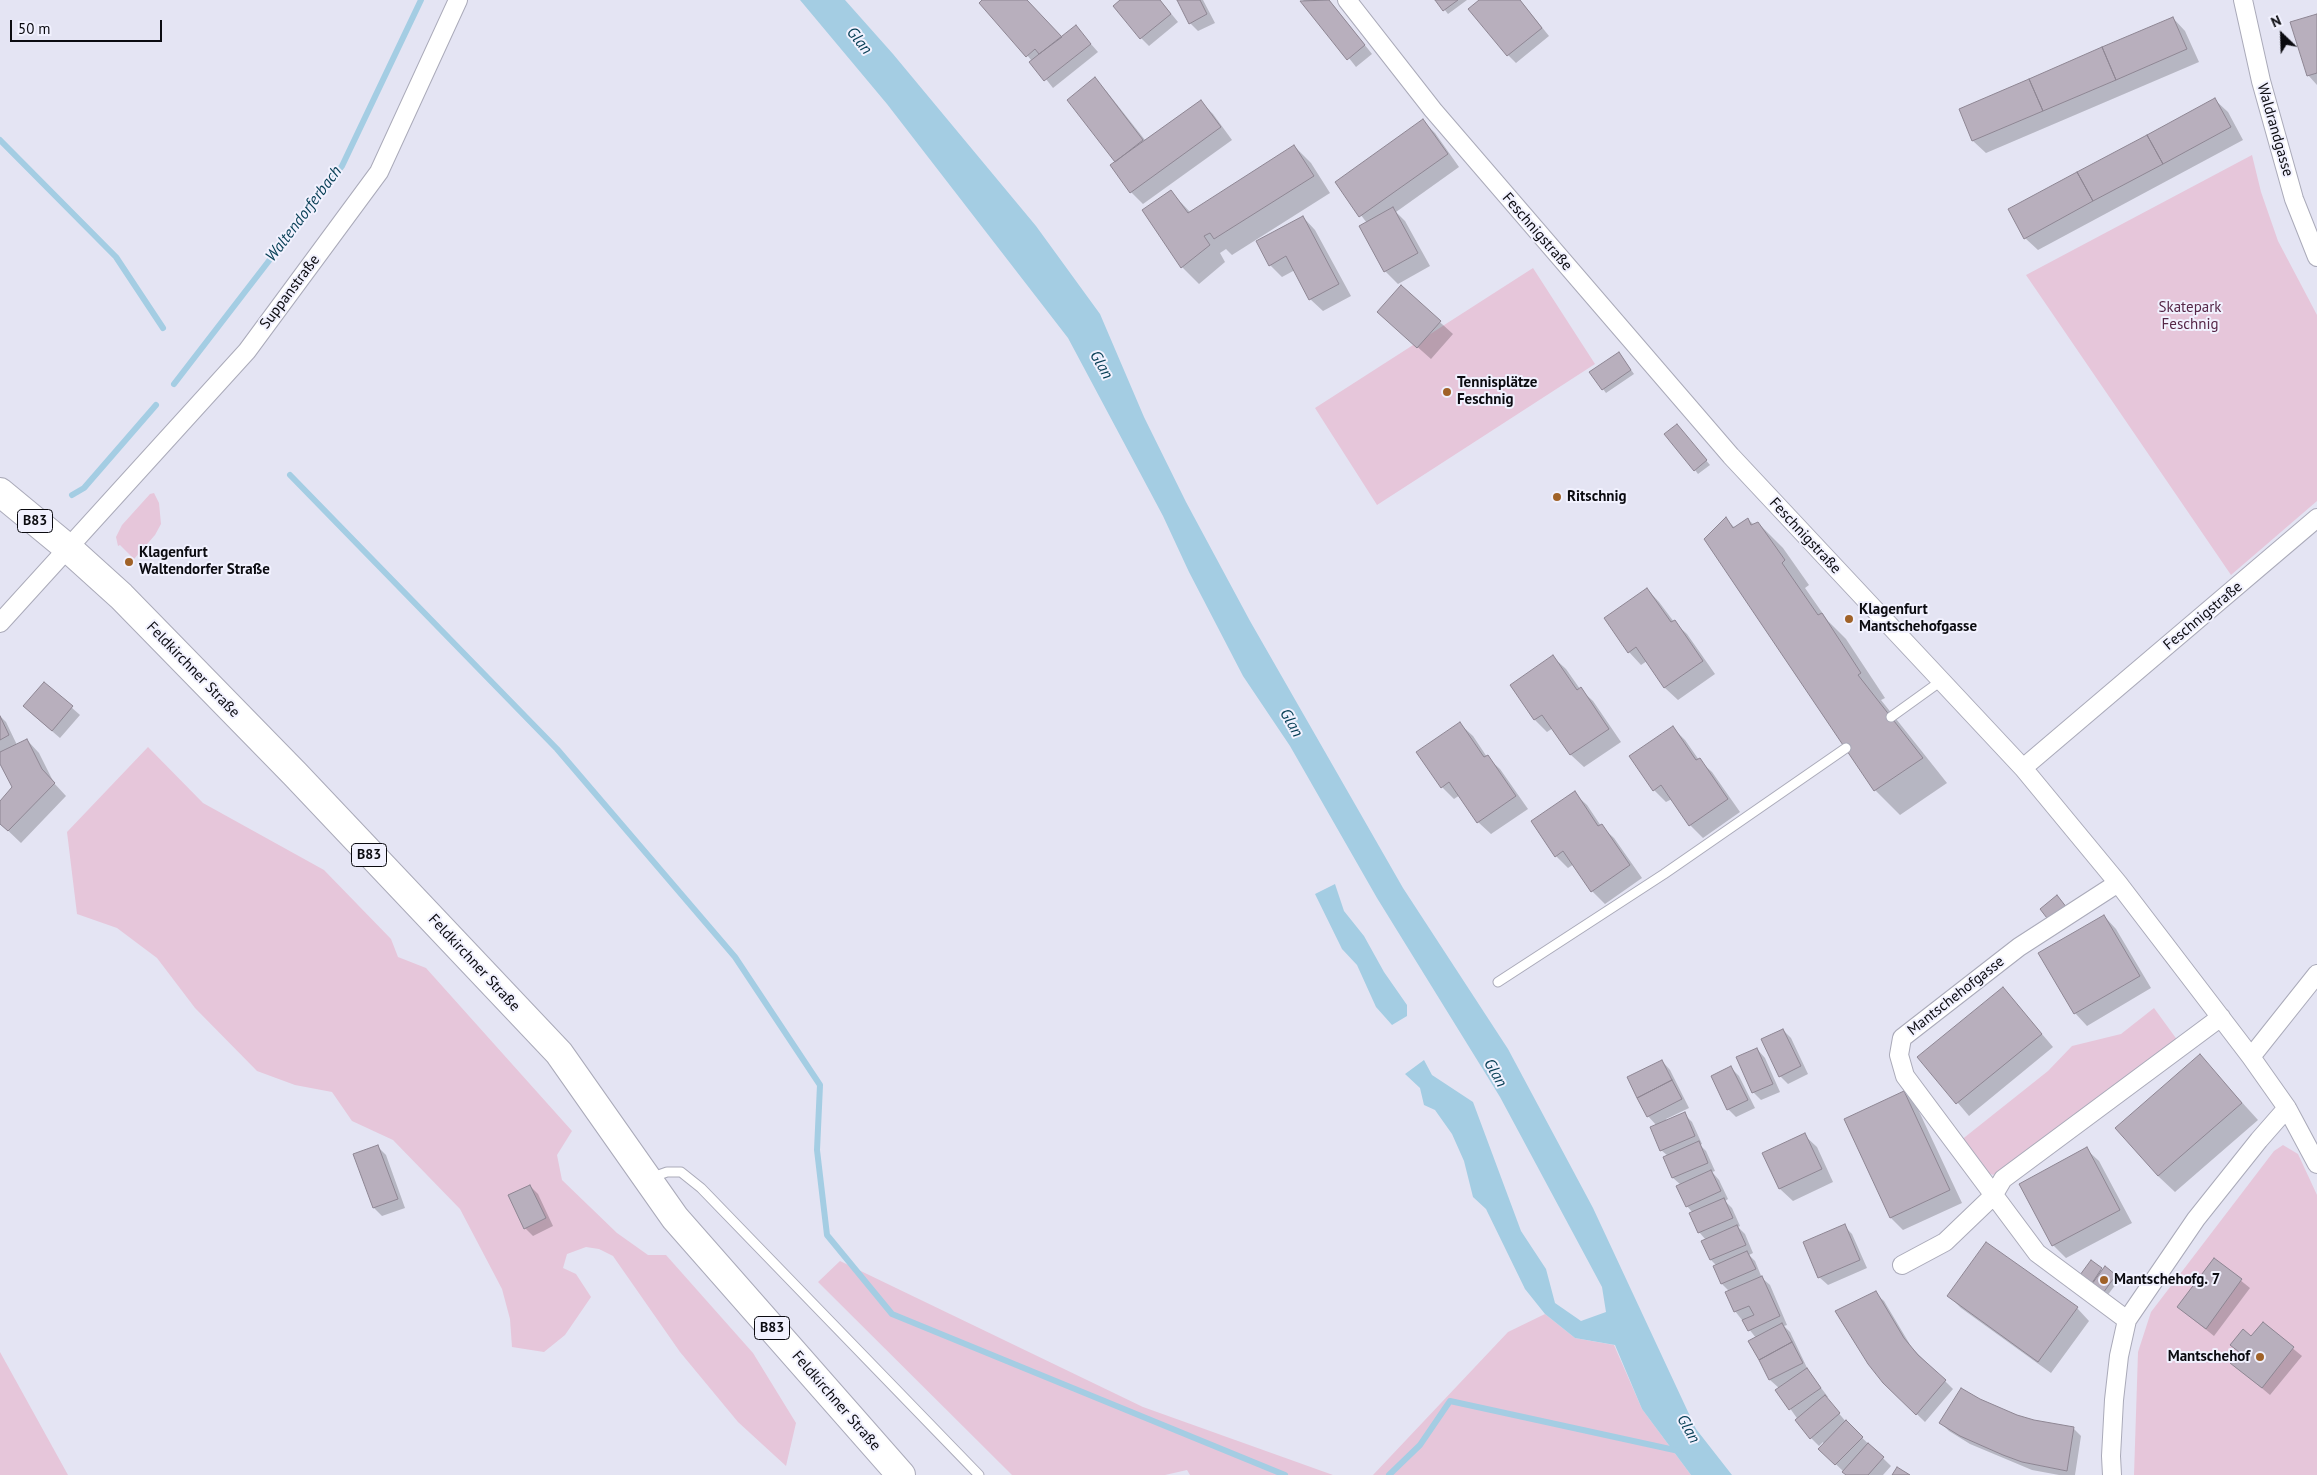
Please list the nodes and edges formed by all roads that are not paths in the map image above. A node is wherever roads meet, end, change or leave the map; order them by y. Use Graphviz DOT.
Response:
graph roads {
  1 [pos="458,0"];
  2 [pos="1347,0"];
  3 [pos="2243,0"];
  4 [pos="2317,257"];
  5 [pos="0,492"];
  6 [pos="2317,518"];
  7 [pos="69,549"];
  8 [pos="0,623"];
  9 [pos="1941,681"];
  10 [pos="1891,717"];
  11 [pos="1846,748"];
  12 [pos="2023,768"];
  13 [pos="2118,883"];
  14 [pos="2317,974"];
  15 [pos="1498,982"];
  16 [pos="2222,1017"];
  17 [pos="2251,1057"];
  18 [pos="2287,1108"];
  19 [pos="2317,1164"];
  20 [pos="648,1178"];
  21 [pos="1993,1196"];
  22 [pos="1902,1265"];
  23 [pos="2127,1320"];
  24 [pos="901,1475"];
  25 [pos="979,1475"];
  26 [pos="2112,1475"];
  1 -- 7 [label="street, Suppanstraße"];
  2 -- 9 [label="street, Feschnigstraße"];
  3 -- 4 [label="street, Waldrandgasse"];
  5 -- 7 [label="main road, Feldkirchner Straße / B83"];
  6 -- 12 [label="street, Feschnigstraße"];
  7 -- 8 [label="street, Suppanstraße"];
  7 -- 20 [label="main road, Feldkirchner Straße / B83"];
  9 -- 10 [label="lane"];
  9 -- 12 [label="street, Feschnigstraße"];
  11 -- 15 [label="lane"];
  12 -- 13 [label="street"];
  13 -- 16 [label="street"];
  13 -- 21 [label="street, Mantschehofgasse"];
  14 -- 17 [label="street"];
  16 -- 17 [label="street"];
  16 -- 21 [label="street"];
  17 -- 18 [label="street"];
  18 -- 19 [label="street"];
  18 -- 23 [label="street"];
  20 -- 24 [label="main road, Feldkirchner Straße / B83"];
  20 -- 25 [label="lane"];
  21 -- 22 [label="street"];
  21 -- 23 [label="street, Mantschehofgasse"];
  23 -- 26 [label="street"];
}
